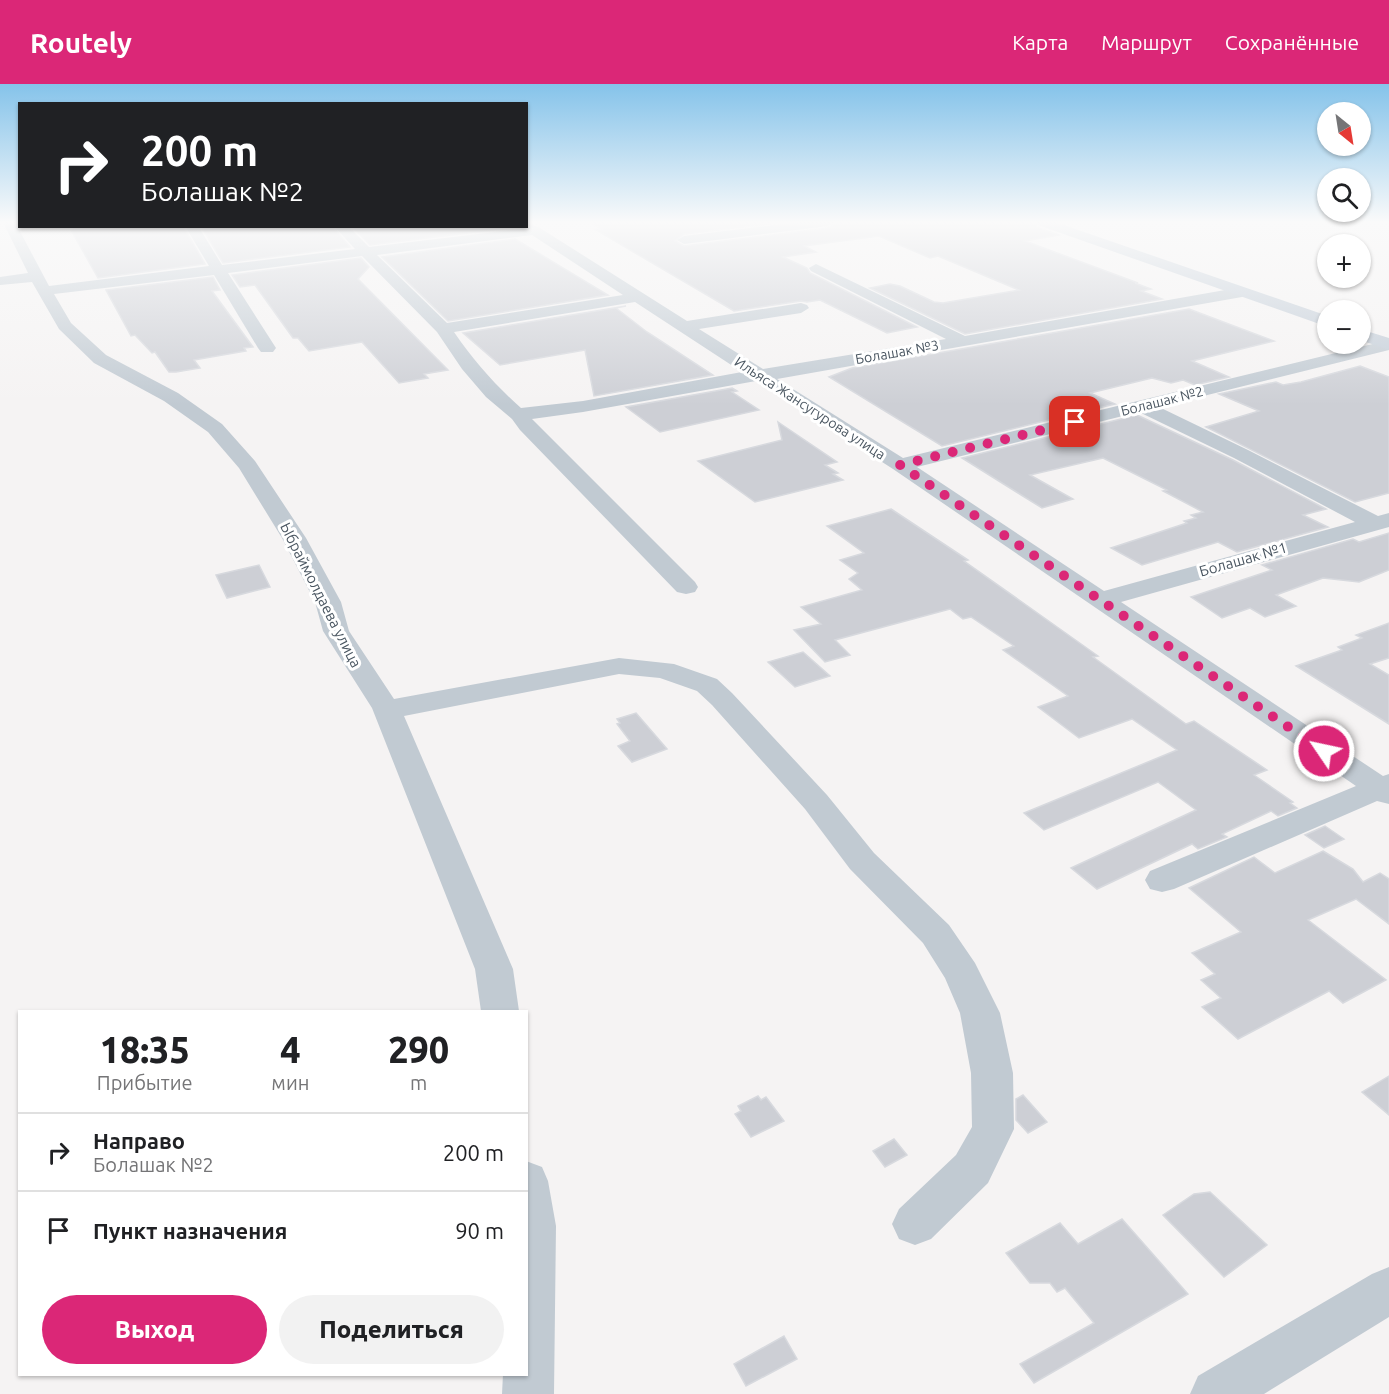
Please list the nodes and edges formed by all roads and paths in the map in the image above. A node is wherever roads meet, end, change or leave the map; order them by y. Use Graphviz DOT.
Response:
graph roads {
  1 [pos="28,283"];
  2 [pos="51,283"];
  3 [pos="227,283"];
  4 [pos="397,283"];
  5 [pos="617,283"];
  6 [pos="846,283"];
  7 [pos="1217,283"];
  8 [pos="40,284"];
  9 [pos="1242,292"];
  10 [pos="639,297"];
  11 [pos="801,308"];
  12 [pos="1317,318"];
  13 [pos="682,327"];
  14 [pos="443,329"];
  15 [pos="1371,338"];
  16 [pos="963,341"];
  17 [pos="1389,344"];
  18 [pos="267,348"];
  19 [pos="757,374"];
  20 [pos="1141,406"];
  21 [pos="518,414"];
  22 [pos="900,465"];
  23 [pos="1383,523"];
  24 [pos="686,587"];
  25 [pos="1098,600"];
  26 [pos="386,708"];
  27 [pos="1386,789"];
  28 [pos="1162,880"];
  29 [pos="500,1010"];
  30 [pos="528,1194"];
  31 [pos="915,1224"];
  32 [pos="1389,1290"];
  33 [pos="528,1394"];
  34 [pos="1216,1394"];
  1 -- 8 [label="street"];
  2 -- 8 [label="street"];
  3 -- 18 [label="street"];
  4 -- 14 [label="street"];
  5 -- 10 [label="street, Ильяса Жансугурова улица"];
  6 -- 16 [label="street"];
  7 -- 9 [label="main road"];
  8 -- 26 [label="street, Ыбраймолдаева улица"];
  9 -- 12 [label="main road"];
  9 -- 16 [label="street, Болашак №3"];
  10 -- 13 [label="street, Ильяса Жансугурова улица"];
  10 -- 14 [label="street"];
  11 -- 13 [label="street"];
  13 -- 19 [label="street, Ильяса Жансугурова улица"];
  14 -- 21 [label="street"];
  15 -- 17 [label="main road"];
  16 -- 19 [label="street, Болашак №3"];
  17 -- 20 [label="street, Болашак №2"];
  19 -- 21 [label="street, Болашак №3"];
  19 -- 22 [label="street, Ильяса Жансугурова улица"];
  20 -- 22 [label="street, Болашак №2"];
  20 -- 23 [label="street"];
  21 -- 24 [label="street"];
  22 -- 25 [label="street, Ильяса Жансугурова улица"];
  23 -- 25 [label="street, Болашак №1"];
  25 -- 27 [label="street, Ильяса Жансугурова улица"];
  26 -- 29 [label="street, Ыбраймолдаева улица"];
  26 -- 31 [label="street"];
  27 -- 28 [label="street"];
  30 -- 33 [label="street"];
  32 -- 34 [label="street"];
}
